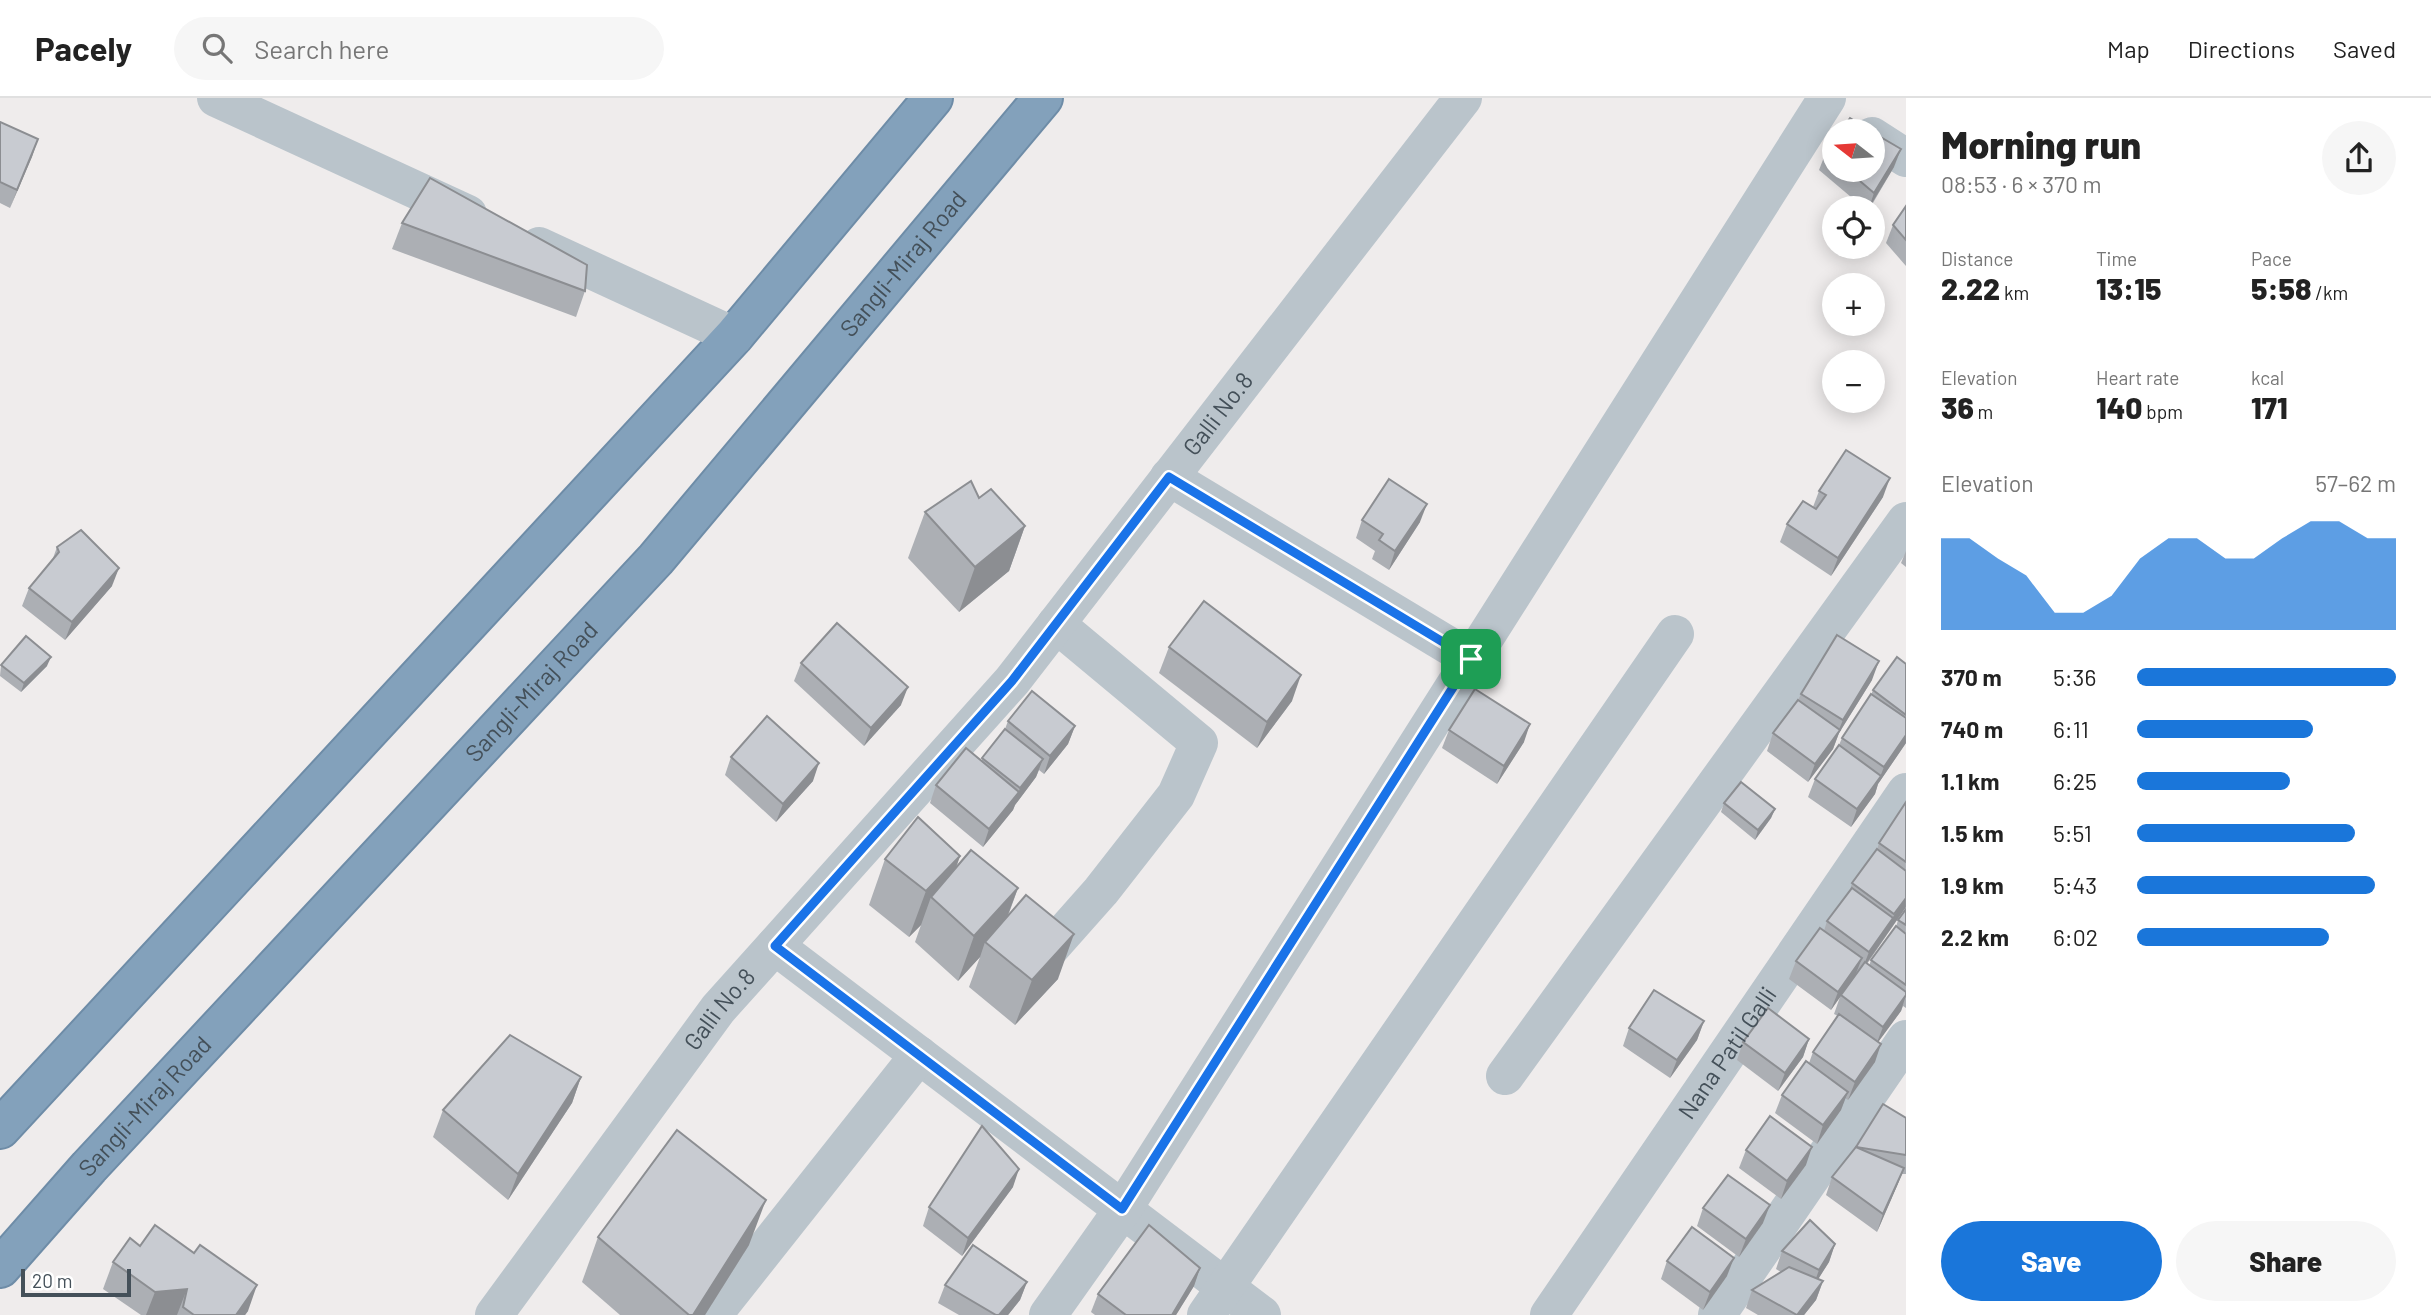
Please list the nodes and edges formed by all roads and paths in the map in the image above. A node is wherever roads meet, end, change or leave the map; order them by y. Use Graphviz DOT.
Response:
graph roads {
  1 [pos="216,98"];
  2 [pos="933,98"];
  3 [pos="1043,98"];
  4 [pos="1463,98"];
  5 [pos="1822,100"];
  6 [pos="1849,119"];
  7 [pos="1885,144"];
  8 [pos="1906,158"];
  9 [pos="734,336"];
  10 [pos="1169,477"];
  11 [pos="1906,521"];
  12 [pos="1056,624"];
  13 [pos="1675,634"];
  14 [pos="1471,659"];
  15 [pos="1906,792"];
  16 [pos="882,827"];
  17 [pos="915,852"];
  18 [pos="1002,919"];
  19 [pos="775,946"];
  20 [pos="1906,1039"];
  21 [pos="919,1055"];
  22 [pos="1505,1076"];
  23 [pos="0,1129"];
  24 [pos="1122,1209"];
  25 [pos="0,1268"];
  26 [pos="1215,1301"];
  27 [pos="494,1315"];
  28 [pos="713,1315"];
  29 [pos="1048,1315"];
  30 [pos="1262,1315"];
  31 [pos="1549,1315"];
  32 [pos="1717,1315"];
  1 -- 9 [label="street"];
  2 -- 9 [label="highway"];
  3 -- 25 [label="highway, Sangli-Miraj Road"];
  4 -- 10 [label="street, Galli No.8"];
  5 -- 6 [label="street"];
  5 -- 14 [label="street"];
  7 -- 8 [label="street"];
  9 -- 23 [label="highway"];
  10 -- 12 [label="street, Galli No.8"];
  10 -- 14 [label="street"];
  11 -- 22 [label="street"];
  12 -- 16 [label="street, Galli No.8"];
  12 -- 18 [label="street"];
  13 -- 26 [label="street"];
  14 -- 24 [label="street"];
  15 -- 31 [label="street, Nana Patil Galli"];
  16 -- 17 [label="street"];
  16 -- 19 [label="street, Galli No.8"];
  19 -- 21 [label="street"];
  19 -- 27 [label="street, Galli No.8"];
  20 -- 32 [label="street"];
  21 -- 24 [label="street"];
  21 -- 28 [label="street"];
  24 -- 26 [label="street"];
  24 -- 29 [label="street"];
  26 -- 30 [label="street"];
}
